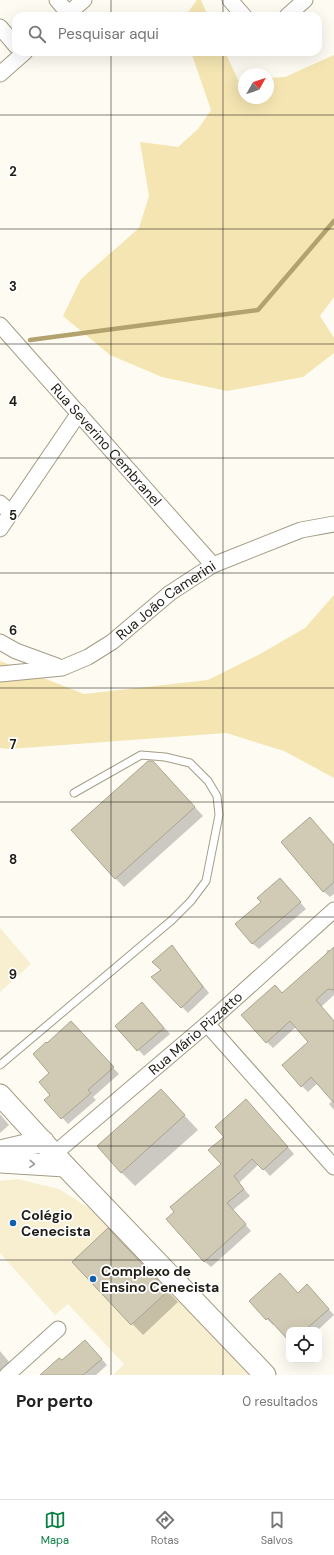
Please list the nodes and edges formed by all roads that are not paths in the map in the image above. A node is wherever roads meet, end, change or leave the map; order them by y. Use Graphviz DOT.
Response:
graph roads {
  1 [pos="57,0"];
  2 [pos="84,0"];
  3 [pos="230,0"];
  4 [pos="305,0"];
  5 [pos="65,12"];
  6 [pos="70,12"];
  7 [pos="240,12"];
  8 [pos="292,12"];
  9 [pos="0,27"];
  10 [pos="12,41"];
  11 [pos="16,56"];
  12 [pos="0,74"];
  13 [pos="0,325"];
  14 [pos="79,413"];
  15 [pos="0,503"];
  16 [pos="11,513"];
  17 [pos="334,524"];
  18 [pos="0,530"];
  19 [pos="213,565"];
  20 [pos="0,642"];
  21 [pos="62,668"];
  22 [pos="0,674"];
  23 [pos="74,793"];
  24 [pos="334,910"];
  25 [pos="207,1024"];
  26 [pos="0,1065"];
  27 [pos="0,1095"];
  28 [pos="0,1150"];
  29 [pos="54,1154"];
  30 [pos="0,1162"];
  31 [pos="334,1167"];
  32 [pos="58,1329"];
  33 [pos="6,1375"];
  34 [pos="265,1375"];
  1 -- 5 [label="street"];
  2 -- 6 [label="street"];
  3 -- 7 [label="street"];
  4 -- 8 [label="street"];
  9 -- 10 [label="street"];
  11 -- 12 [label="street"];
  13 -- 14 [label="street, Rua Severino Cembranel"];
  14 -- 16 [label="street"];
  14 -- 19 [label="street, Rua Severino Cembranel"];
  15 -- 16 [label="street"];
  16 -- 18 [label="street"];
  17 -- 19 [label="street, Rua João Camerini"];
  19 -- 21 [label="street, Rua João Camerini"];
  20 -- 21 [label="street"];
  21 -- 22 [label="street, Rua João Camerini"];
  23 -- 26 [label="lane"];
  24 -- 25 [label="street, Rua Mário Pizzatto"];
  25 -- 29 [label="street, Rua Mário Pizzatto"];
  25 -- 31 [label="street"];
  27 -- 29 [label="street"];
  28 -- 29 [label="street"];
  30 -- 29 [label="street, one-way"];
  29 -- 34 [label="street"];
  32 -- 33 [label="street"];
}
